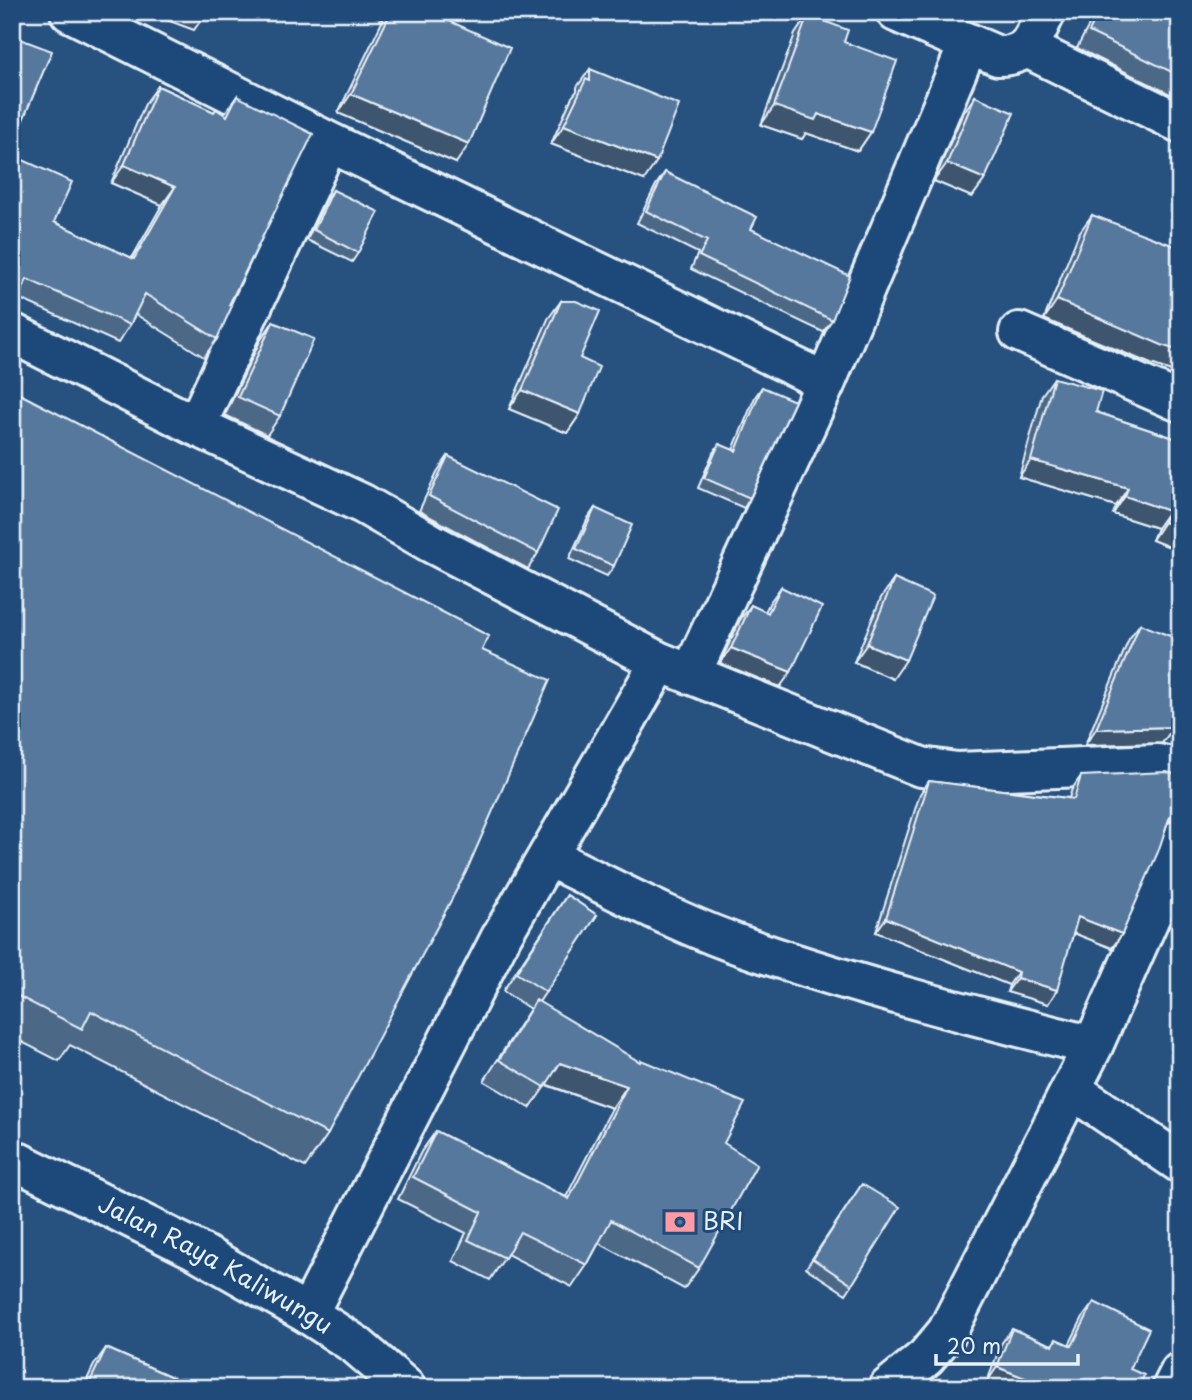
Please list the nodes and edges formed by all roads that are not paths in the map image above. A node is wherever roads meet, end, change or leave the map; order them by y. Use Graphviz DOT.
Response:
graph roads {
  1 [pos="70,12"];
  2 [pos="896,12"];
  3 [pos="1045,12"];
  4 [pos="969,43"];
  5 [pos="1027,48"];
  6 [pos="1180,123"];
  7 [pos="329,142"];
  8 [pos="12,332"];
  9 [pos="1019,332"];
  10 [pos="826,382"];
  11 [pos="1180,402"];
  12 [pos="196,426"];
  13 [pos="675,668"];
  14 [pos="1180,769"];
  15 [pos="1180,839"];
  16 [pos="549,857"];
  17 [pos="1093,1046"];
  18 [pos="1071,1089"];
  19 [pos="12,1159"];
  20 [pos="1180,1163"];
  21 [pos="308,1314"];
  22 [pos="1180,1372"];
  23 [pos="405,1388"];
  24 [pos="888,1388"];
  25 [pos="1172,1388"];
  1 -- 7 [label="street"];
  2 -- 4 [label="street"];
  3 -- 5 [label="street"];
  4 -- 5 [label="street"];
  4 -- 10 [label="street"];
  5 -- 6 [label="street"];
  7 -- 10 [label="street"];
  7 -- 12 [label="street"];
  8 -- 12 [label="street"];
  9 -- 11 [label="street"];
  10 -- 13 [label="street"];
  12 -- 13 [label="street"];
  13 -- 14 [label="street"];
  13 -- 16 [label="street"];
  15 -- 17 [label="street"];
  16 -- 17 [label="street"];
  16 -- 21 [label="street"];
  17 -- 18 [label="street"];
  18 -- 20 [label="street"];
  18 -- 24 [label="street"];
  19 -- 21 [label="street, Jalan Raya Kaliwungu"];
  21 -- 23 [label="street, Jalan Raya Kaliwungu"];
  22 -- 25 [label="street"];
}
